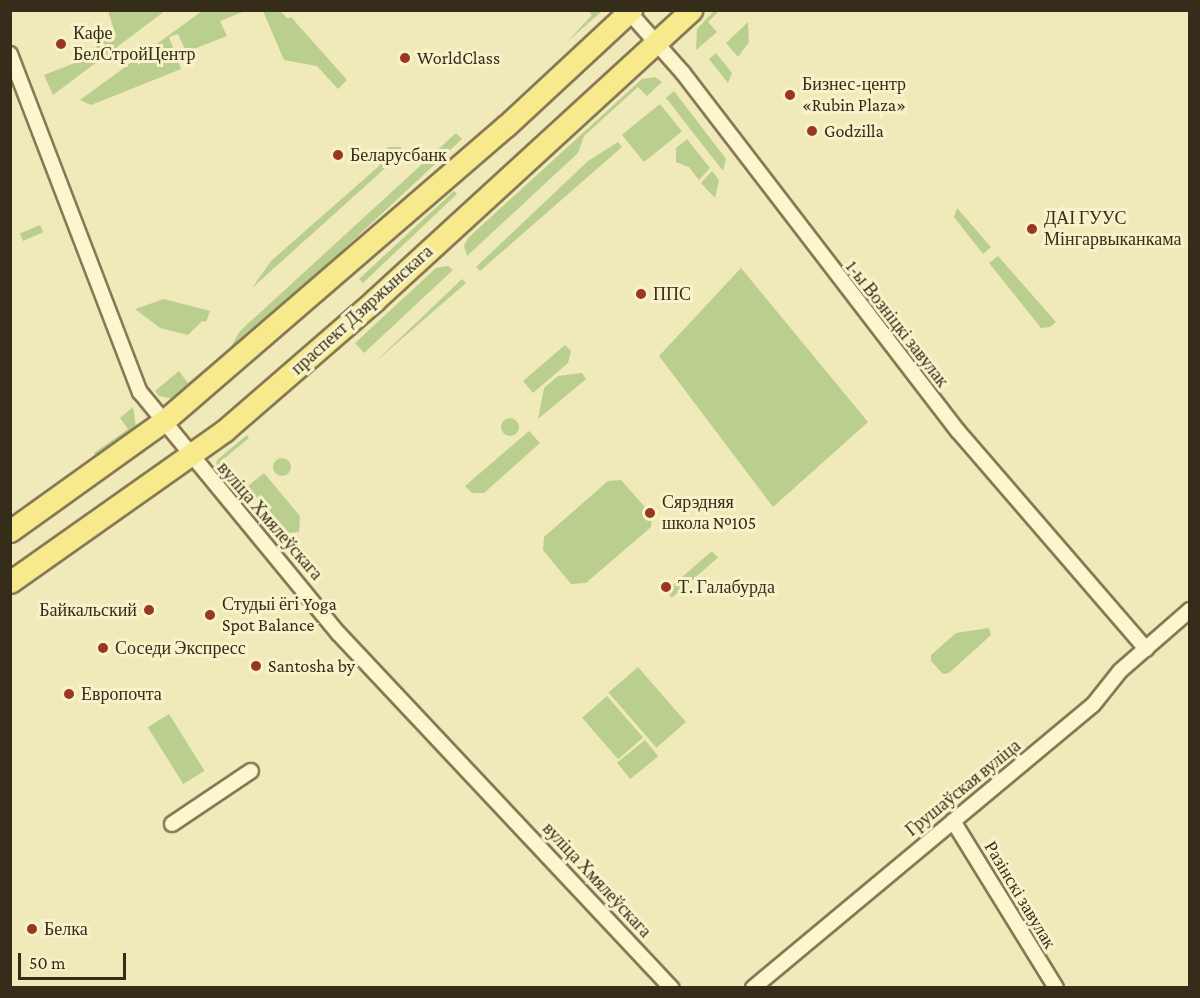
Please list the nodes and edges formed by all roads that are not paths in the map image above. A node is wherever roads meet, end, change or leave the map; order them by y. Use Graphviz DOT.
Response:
graph roads {
  1 [pos="691,10"];
  2 [pos="630,11"];
  3 [pos="657,42"];
  4 [pos="10,54"];
  5 [pos="165,420"];
  6 [pos="189,455"];
  7 [pos="10,531"];
  8 [pos="10,582"];
  9 [pos="1190,610"];
  10 [pos="1146,649"];
  11 [pos="251,771"];
  12 [pos="953,821"];
  13 [pos="172,824"];
  14 [pos="672,987"];
  15 [pos="753,987"];
  16 [pos="1056,987"];
  1 -- 3 [label="main road, праспект Дзяржынскага"];
  2 -- 3 [label="street, 1-ы Возніцкі завулак"];
  2 -- 5 [label="main road"];
  3 -- 6 [label="main road, праспект Дзяржынскага"];
  3 -- 10 [label="street, 1-ы Возніцкі завулак"];
  4 -- 5 [label="street, вуліца Хмялеўскага"];
  5 -- 6 [label="street, вуліца Хмялеўскага"];
  5 -- 7 [label="main road"];
  6 -- 8 [label="main road, праспект Дзяржынскага"];
  6 -- 14 [label="street, вуліца Хмялеўскага"];
  9 -- 10 [label="street, Грушаўская вуліца"];
  10 -- 12 [label="street, Грушаўская вуліца"];
  11 -- 13 [label="street"];
  12 -- 15 [label="street, Грушаўская вуліца"];
  12 -- 16 [label="street, Разінскі завулак"];
}
